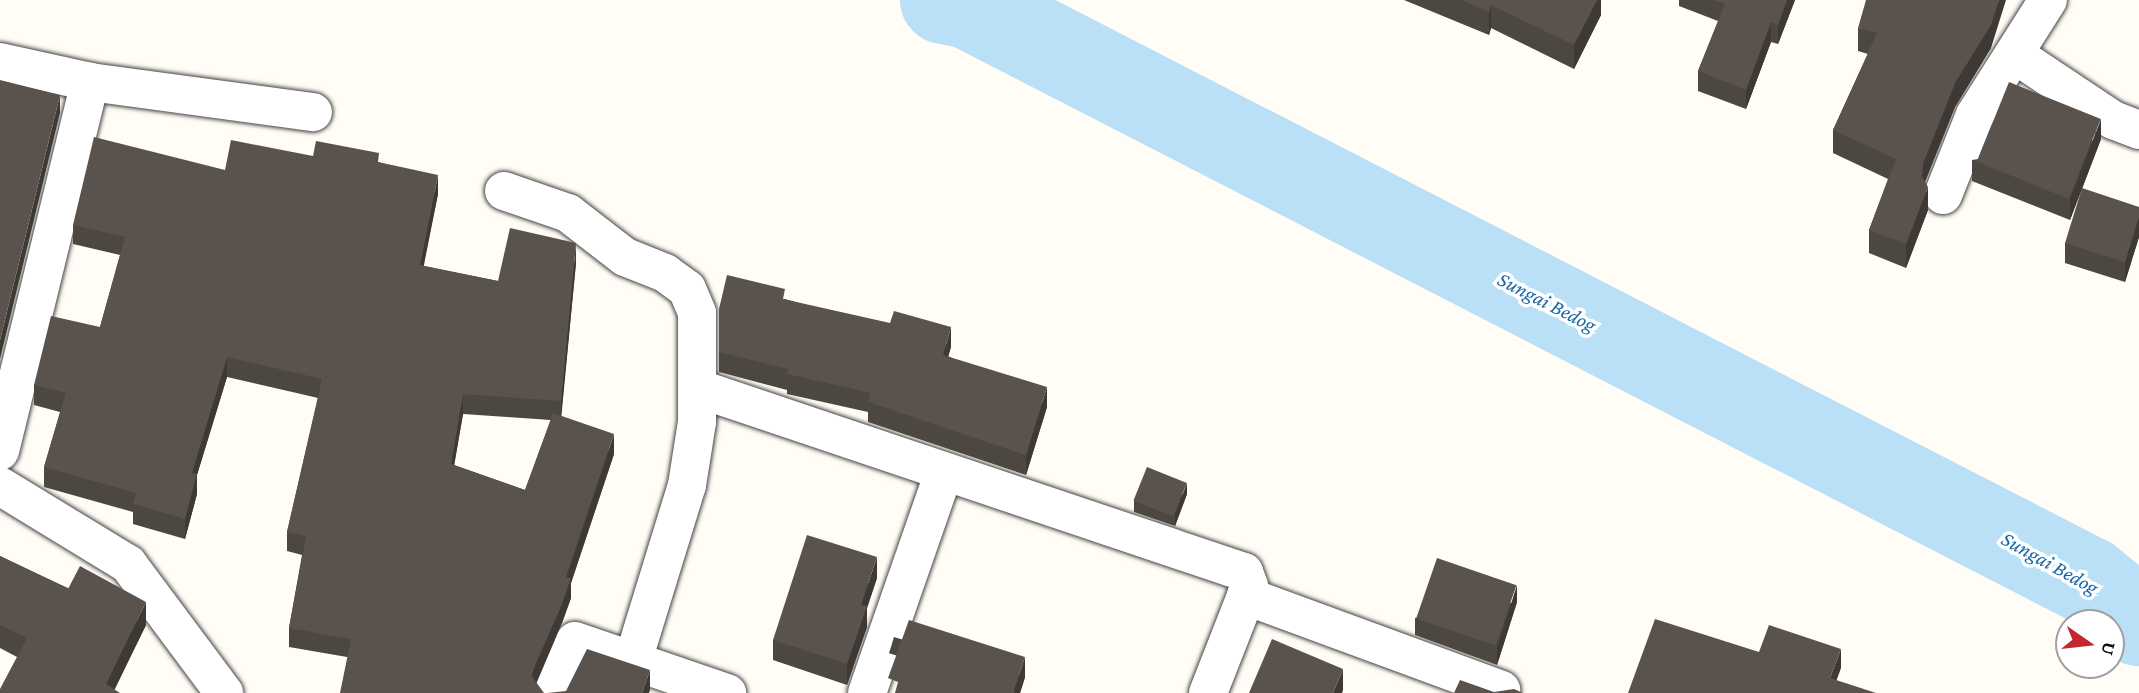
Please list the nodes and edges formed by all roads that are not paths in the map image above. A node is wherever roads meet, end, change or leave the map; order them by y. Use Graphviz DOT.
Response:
graph roads {
  1 [pos="2048,0"];
  2 [pos="2017,55"];
  3 [pos="0,62"];
  4 [pos="90,82"];
  5 [pos="313,112"];
  6 [pos="2139,130"];
  7 [pos="504,191"];
  8 [pos="1944,195"];
  9 [pos="697,388"];
  10 [pos="0,451"];
  11 [pos="944,472"];
  12 [pos="0,486"];
  13 [pos="1246,596"];
  14 [pos="633,660"];
  15 [pos="1500,690"];
  16 [pos="224,693"];
  17 [pos="553,693"];
  18 [pos="727,693"];
  19 [pos="867,693"];
  20 [pos="1208,693"];
  1 -- 2 [label="street"];
  2 -- 6 [label="street"];
  2 -- 8 [label="street"];
  3 -- 4 [label="street"];
  4 -- 5 [label="street"];
  4 -- 10 [label="street"];
  7 -- 9 [label="street"];
  9 -- 11 [label="street"];
  9 -- 14 [label="street"];
  11 -- 13 [label="street"];
  11 -- 19 [label="street"];
  12 -- 16 [label="street"];
  13 -- 15 [label="street"];
  13 -- 20 [label="street"];
  14 -- 17 [label="street"];
  14 -- 18 [label="street"];
}
